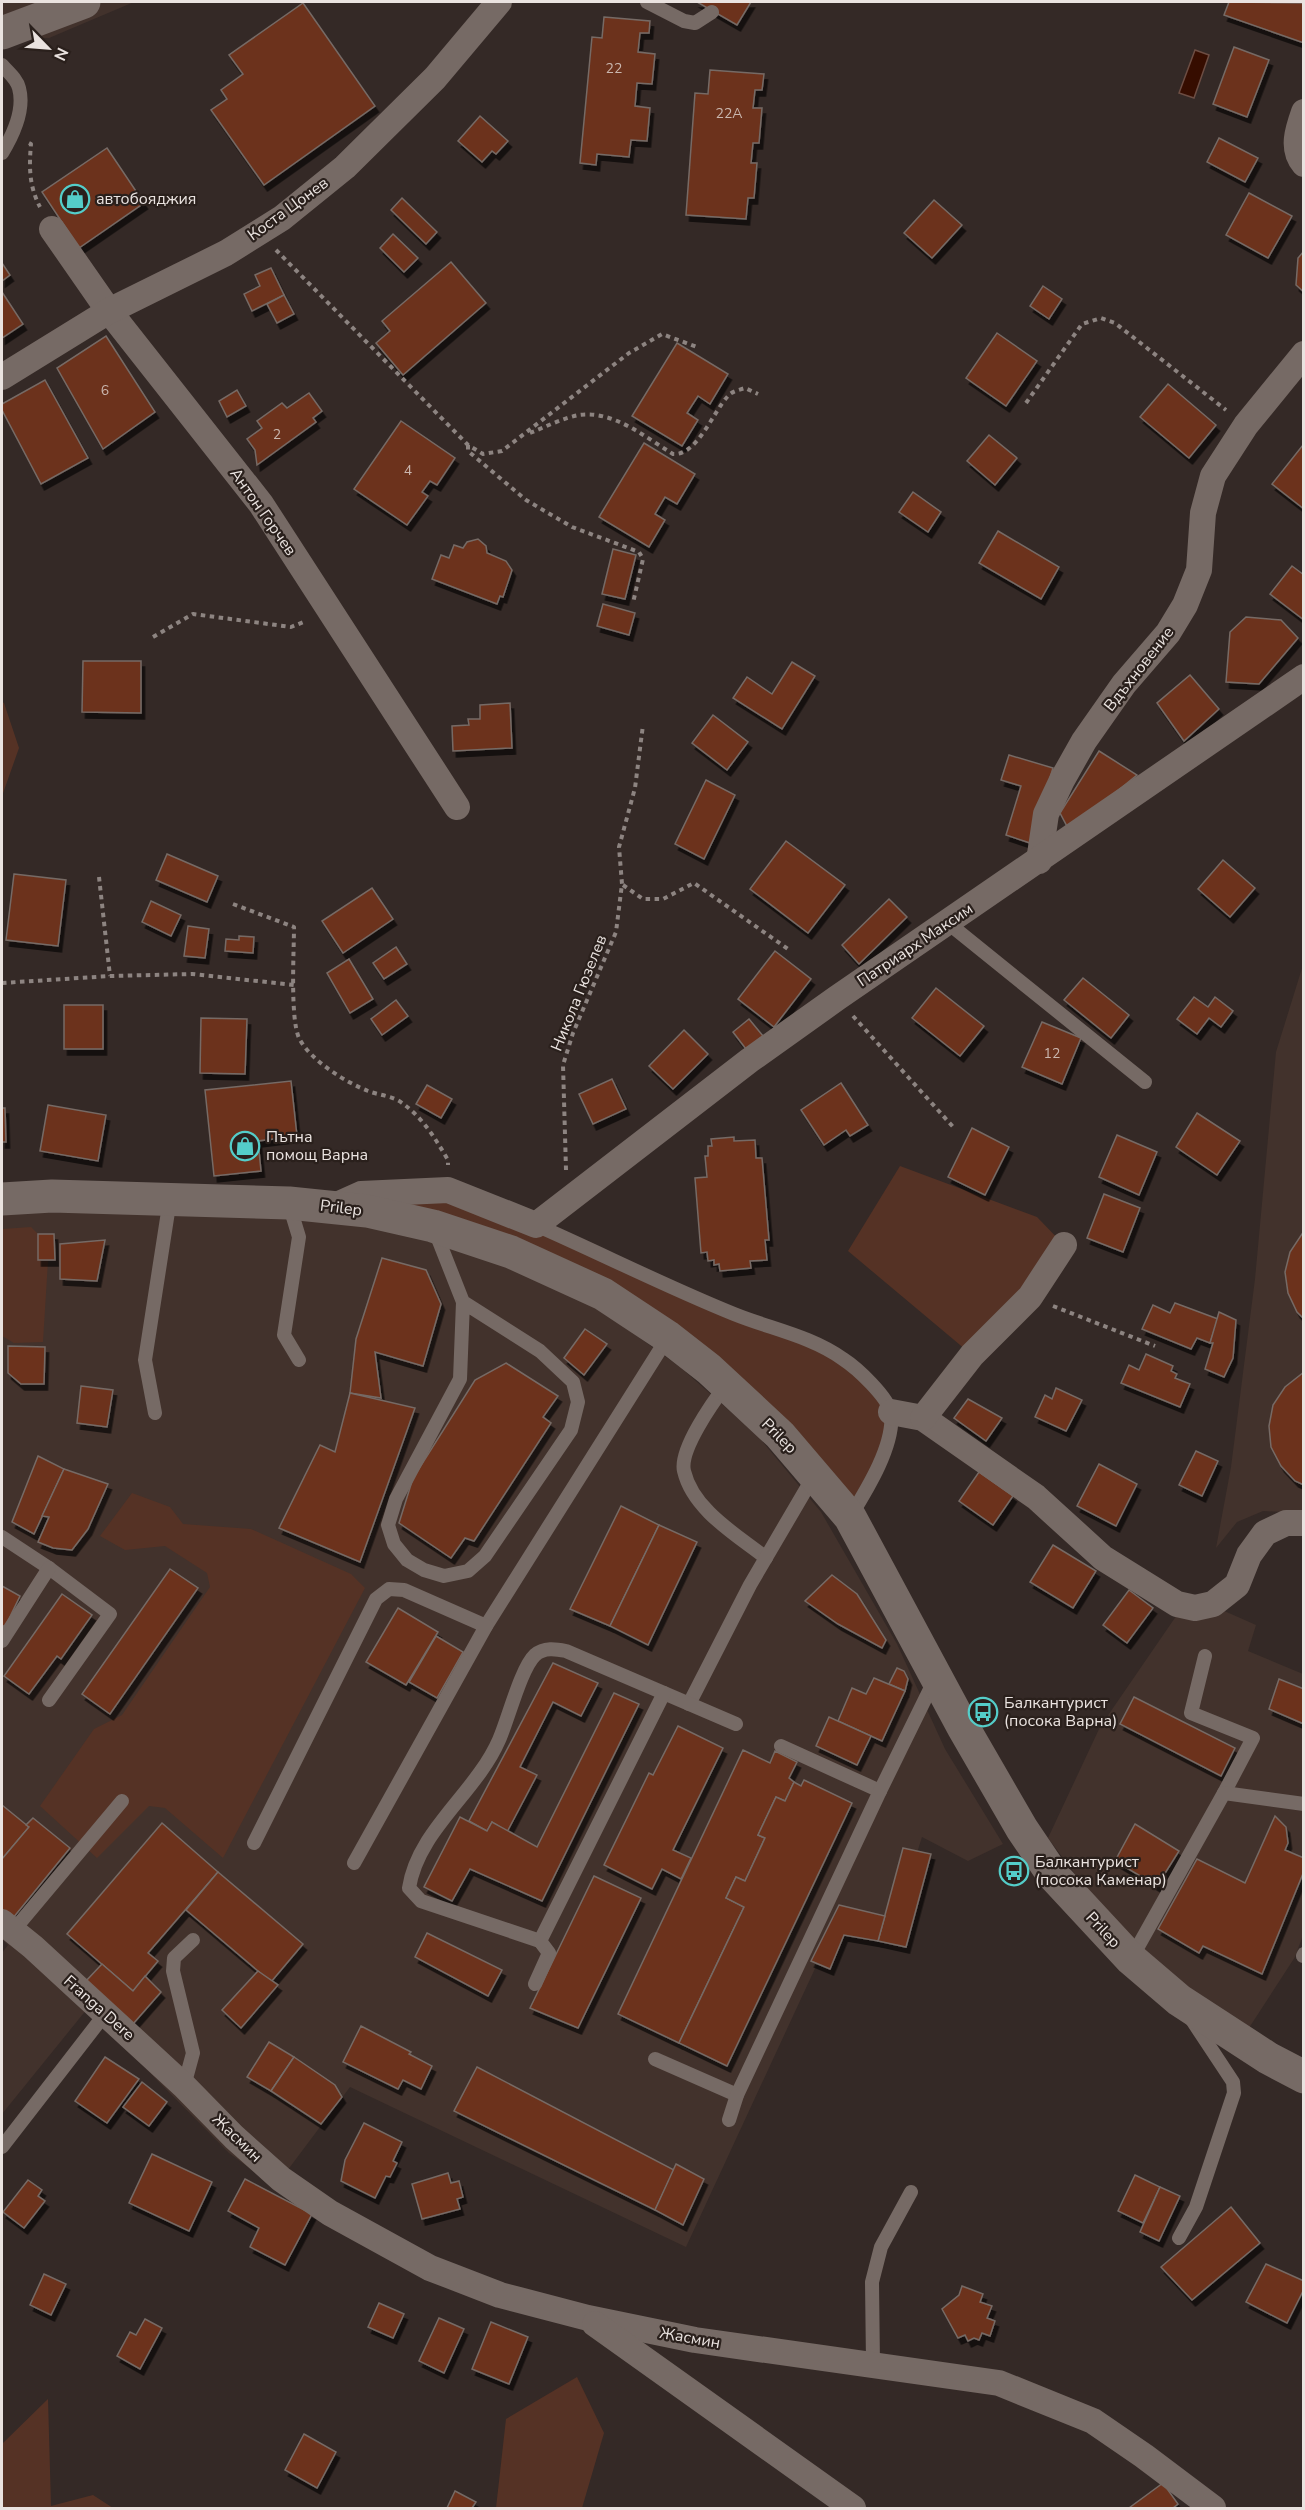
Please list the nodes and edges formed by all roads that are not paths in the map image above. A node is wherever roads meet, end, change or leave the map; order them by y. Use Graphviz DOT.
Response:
graph roads {
  1 [pos="84,2"];
  2 [pos="499,2"];
  3 [pos="647,2"];
  4 [pos="712,12"];
  5 [pos="2,33"];
  6 [pos="2,65"];
  7 [pos="1304,112"];
  8 [pos="2,152"];
  9 [pos="1304,164"];
  10 [pos="52,229"];
  11 [pos="109,310"];
  12 [pos="1304,354"];
  13 [pos="2,377"];
  14 [pos="1304,677"];
  15 [pos="457,807"];
  16 [pos="1039,861"];
  17 [pos="948,923"];
  18 [pos="1145,1082"];
  19 [pos="2,1199"];
  20 [pos="170,1199"];
  21 [pos="289,1203"];
  22 [pos="332,1207"];
  23 [pos="536,1225"];
  24 [pos="433,1226"];
  25 [pos="1065,1245"];
  26 [pos="463,1302"];
  27 [pos="668,1337"];
  28 [pos="299,1360"];
  29 [pos="726,1385"];
  30 [pos="891,1412"];
  31 [pos="154,1413"];
  32 [pos="923,1419"];
  33 [pos="815,1474"];
  34 [pos="850,1517"];
  35 [pos="1304,1523"];
  36 [pos="2,1537"];
  37 [pos="766,1558"];
  38 [pos="49,1568"];
  39 [pos="486,1626"];
  40 [pos="2,1641"];
  41 [pos="1205,1656"];
  42 [pos="937,1675"];
  43 [pos="664,1693"];
  44 [pos="50,1700"];
  45 [pos="689,1704"];
  46 [pos="736,1724"];
  47 [pos="781,1746"];
  48 [pos="879,1791"];
  49 [pos="1224,1793"];
  50 [pos="122,1801"];
  51 [pos="1304,1804"];
  52 [pos="254,1843"];
  53 [pos="354,1863"];
  54 [pos="7,1926"];
  55 [pos="193,1940"];
  56 [pos="540,1941"];
  57 [pos="1131,1959"];
  58 [pos="535,1984"];
  59 [pos="1179,2000"];
  60 [pos="105,2014"];
  61 [pos="655,2059"];
  62 [pos="1304,2077"];
  63 [pos="189,2091"];
  64 [pos="737,2095"];
  65 [pos="729,2120"];
  66 [pos="2,2147"];
  67 [pos="911,2192"];
  68 [pos="1179,2238"];
  69 [pos="588,2318"];
  70 [pos="873,2363"];
  71 [pos="853,2508"];
  72 [pos="1214,2508"];
  1 -- 5 [label="street"];
  2 -- 11 [label="street, Коста Цонев"];
  3 -- 4 [label="lane"];
  6 -- 8 [label="lane"];
  7 -- 9 [label="street"];
  10 -- 11 [label="street, Антон Горчев"];
  11 -- 13 [label="street, Коста Цонев"];
  11 -- 15 [label="street, Антон Горчев"];
  12 -- 16 [label="street, Вдъхновение"];
  14 -- 16 [label="street, Патриарх Максим"];
  16 -- 17 [label="street, Патриарх Максим"];
  17 -- 18 [label="lane"];
  17 -- 23 [label="street, Патриарх Максим"];
  19 -- 20 [label="street, Prilep"];
  20 -- 21 [label="street, Prilep"];
  20 -- 31 [label="lane"];
  21 -- 22 [label="street, Prilep"];
  21 -- 28 [label="lane"];
  22 -- 23 [label="street"];
  22 -- 24 [label="street, Prilep"];
  23 -- 30 [label="lane"];
  24 -- 26 [label="lane"];
  24 -- 27 [label="street, Prilep"];
  25 -- 32 [label="street"];
  26 -- 26 [label="lane"];
  27 -- 29 [label="street, Prilep"];
  27 -- 39 [label="lane"];
  29 -- 33 [label="street, Prilep"];
  29 -- 37 [label="lane"];
  30 -- 32 [label="street"];
  30 -- 34 [label="lane"];
  32 -- 35 [label="street"];
  33 -- 34 [label="street, Prilep"];
  33 -- 37 [label="lane"];
  34 -- 42 [label="street, Prilep"];
  36 -- 38 [label="lane"];
  37 -- 45 [label="lane"];
  38 -- 40 [label="lane"];
  38 -- 44 [label="lane"];
  39 -- 52 [label="lane"];
  39 -- 53 [label="lane"];
  41 -- 49 [label="lane"];
  42 -- 48 [label="lane"];
  42 -- 57 [label="street, Prilep"];
  43 -- 45 [label="lane"];
  43 -- 56 [label="lane"];
  43 -- 56 [label="lane"];
  45 -- 46 [label="lane"];
  47 -- 48 [label="lane"];
  48 -- 64 [label="lane"];
  49 -- 51 [label="lane"];
  49 -- 57 [label="lane"];
  50 -- 54 [label="lane"];
  54 -- 60 [label="street, Franga Dere"];
  55 -- 63 [label="lane"];
  56 -- 58 [label="lane"];
  57 -- 59 [label="street, Prilep"];
  59 -- 62 [label="street, Prilep"];
  59 -- 68 [label="lane"];
  60 -- 63 [label="street, Franga Dere"];
  60 -- 66 [label="lane"];
  61 -- 64 [label="lane"];
  63 -- 69 [label="street, Жасмин"];
  64 -- 65 [label="lane"];
  67 -- 70 [label="lane"];
  69 -- 70 [label="street, Жасмин"];
  69 -- 71 [label="street"];
  70 -- 72 [label="street, Жасмин"];
}
